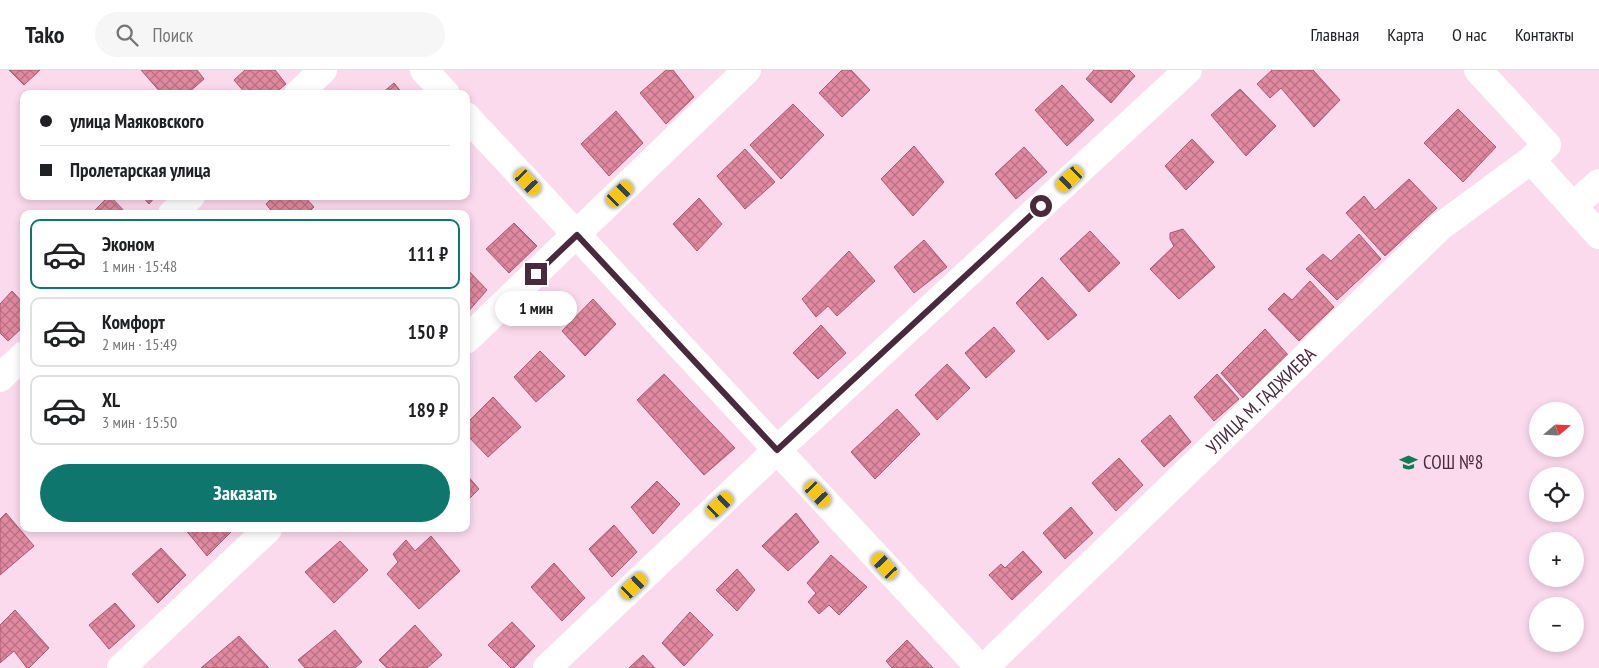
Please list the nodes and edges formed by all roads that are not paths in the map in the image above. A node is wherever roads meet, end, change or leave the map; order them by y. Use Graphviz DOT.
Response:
graph roads {
  1 [pos="323,70"];
  2 [pos="424,70"];
  3 [pos="747,70"];
  4 [pos="1188,70"];
  5 [pos="1478,70"];
  6 [pos="302,90"];
  7 [pos="442,90"];
  8 [pos="470,120"];
  9 [pos="1539,152"];
  10 [pos="1599,183"];
  11 [pos="187,200"];
  12 [pos="1573,206"];
  13 [pos="176,210"];
  14 [pos="577,235"];
  15 [pos="1599,235"];
  16 [pos="470,336"];
  17 [pos="20,359"];
  18 [pos="0,378"];
  19 [pos="777,450"];
  20 [pos="265,532"];
  21 [pos="121,668"];
  22 [pos="547,668"];
  23 [pos="980,668"];
  24 [pos="984,668"];
  1 -- 6 [label="street"];
  2 -- 7 [label="street"];
  3 -- 14 [label="street"];
  4 -- 19 [label="street"];
  5 -- 9 [label="street"];
  8 -- 14 [label="street"];
  9 -- 12 [label="street"];
  9 -- 24 [label="street, УЛИЦА М. ГАДЖИЕВА"];
  10 -- 12 [label="street"];
  11 -- 13 [label="street"];
  12 -- 15 [label="street"];
  14 -- 16 [label="street"];
  14 -- 19 [label="street"];
  17 -- 18 [label="street"];
  19 -- 22 [label="street"];
  19 -- 23 [label="street"];
  20 -- 21 [label="street"];
}
